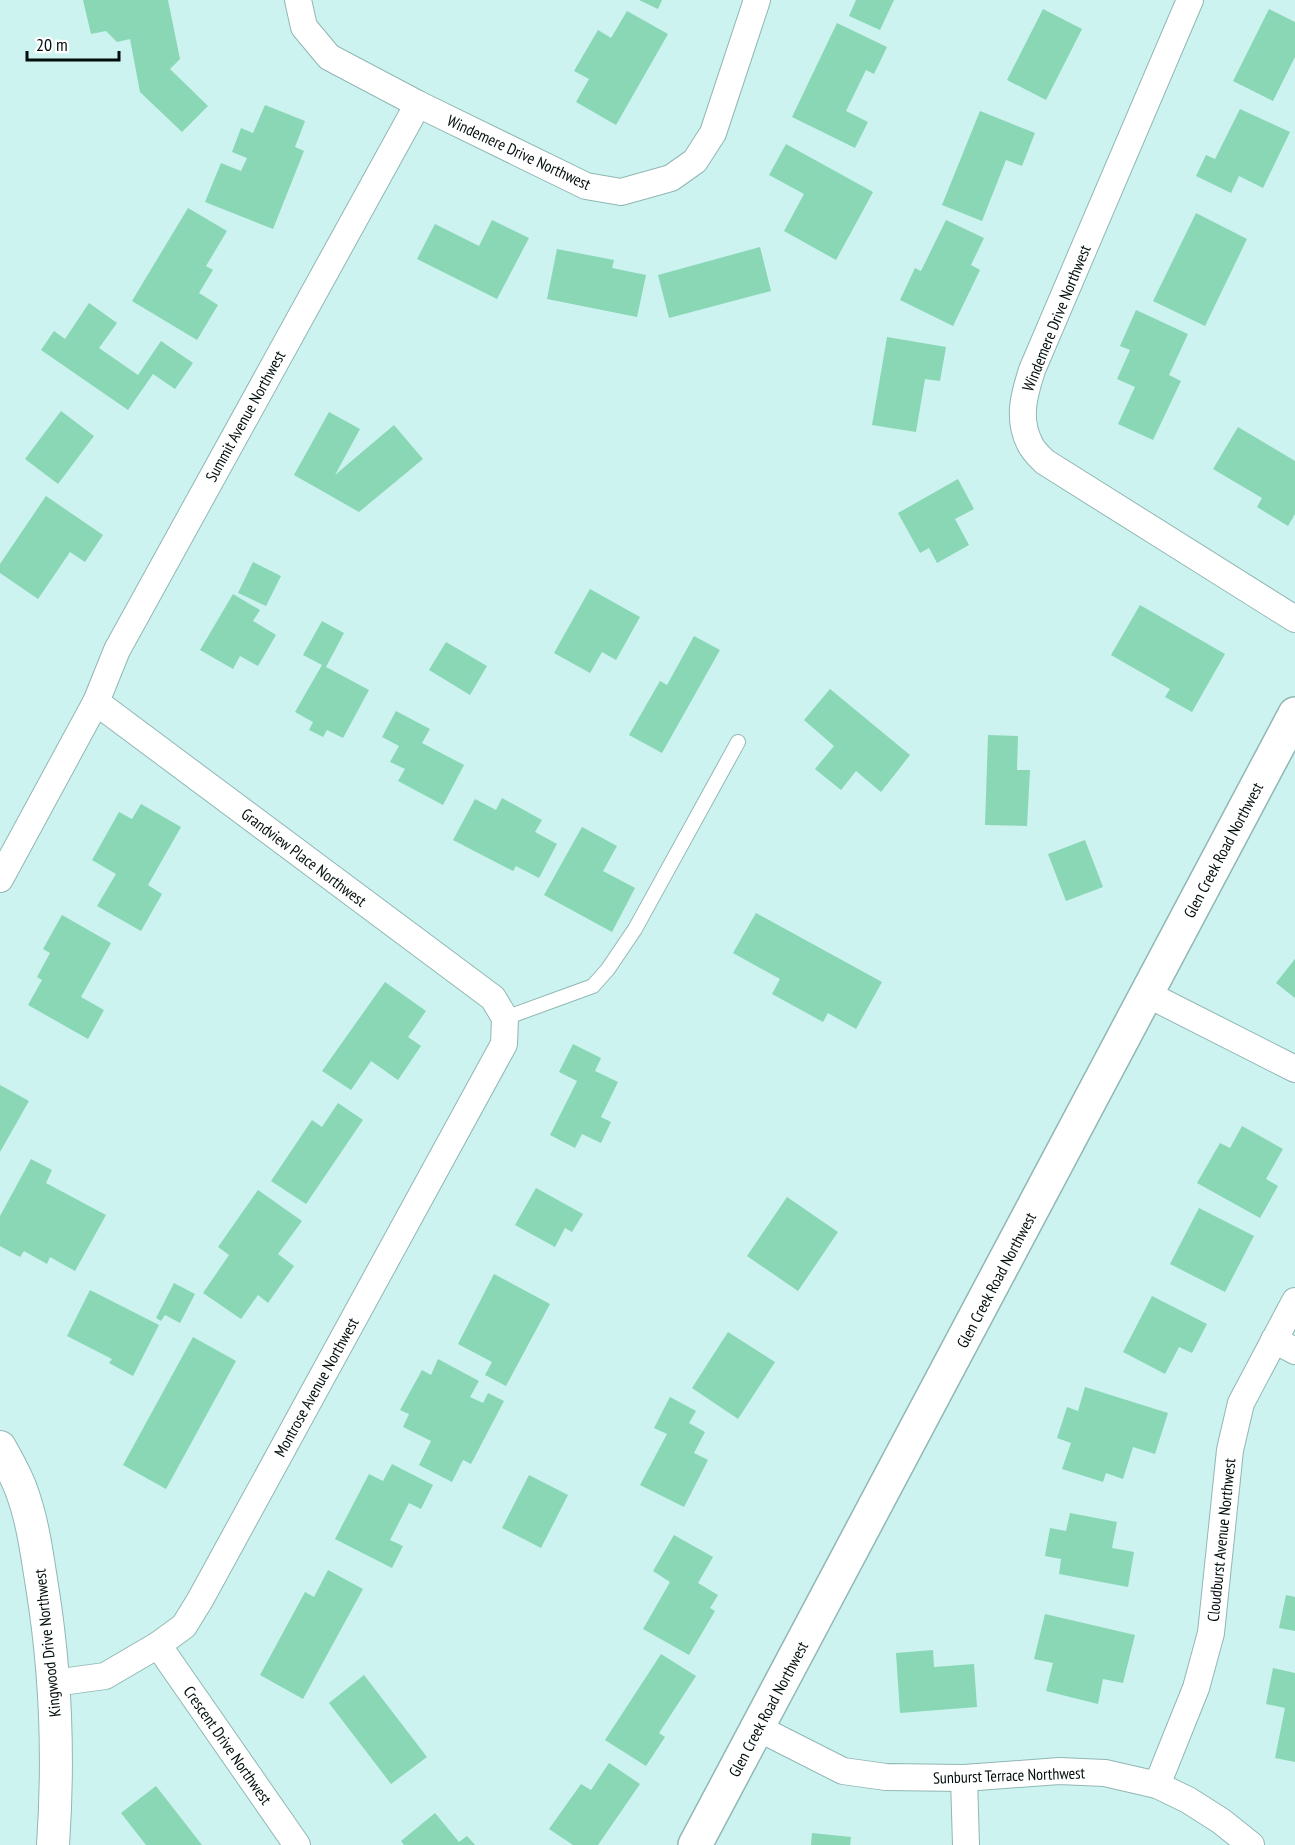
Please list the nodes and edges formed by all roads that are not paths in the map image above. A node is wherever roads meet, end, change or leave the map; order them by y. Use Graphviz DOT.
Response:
graph roads {
  1 [pos="298,0"];
  2 [pos="757,0"];
  3 [pos="1190,0"];
  4 [pos="418,104"];
  5 [pos="1295,619"];
  6 [pos="96,702"];
  7 [pos="1295,714"];
  8 [pos="738,742"];
  9 [pos="0,879"];
  10 [pos="1148,994"];
  11 [pos="505,1018"];
  12 [pos="1295,1069"];
  13 [pos="1295,1301"];
  14 [pos="1284,1346"];
  15 [pos="0,1447"];
  16 [pos="158,1645"];
  17 [pos="54,1683"];
  18 [pos="758,1728"];
  19 [pos="964,1778"];
  20 [pos="1157,1785"];
  21 [pos="53,1845"];
  22 [pos="297,1845"];
  23 [pos="696,1845"];
  24 [pos="966,1845"];
  25 [pos="1251,1845"];
  1 -- 4 [label="street"];
  2 -- 4 [label="street, Windemere Drive Northwest"];
  3 -- 5 [label="street, Windemere Drive Northwest"];
  4 -- 6 [label="street, Summit Avenue Northwest"];
  6 -- 9 [label="street, Summit Avenue Northwest"];
  6 -- 11 [label="street, Grandview Place Northwest"];
  7 -- 10 [label="main road, Glen Creek Road Northwest"];
  8 -- 11 [label="lane"];
  10 -- 12 [label="street"];
  10 -- 18 [label="main road, Glen Creek Road Northwest"];
  11 -- 16 [label="street, Montrose Avenue Northwest"];
  13 -- 14 [label="street, Cloudburst Avenue Northwest"];
  14 -- 20 [label="street, Cloudburst Avenue Northwest"];
  15 -- 17 [label="street, Kingwood Drive Northwest"];
  16 -- 17 [label="street, Montrose Avenue Northwest"];
  16 -- 22 [label="street, Crescent Drive Northwest"];
  17 -- 21 [label="street, Kingwood Drive Northwest"];
  18 -- 19 [label="street, Sunburst Terrace Northwest"];
  18 -- 23 [label="main road, Glen Creek Road Northwest"];
  19 -- 20 [label="street, Sunburst Terrace Northwest"];
  19 -- 24 [label="street"];
  20 -- 25 [label="street, Sunburst Terrace Northwest"];
}
